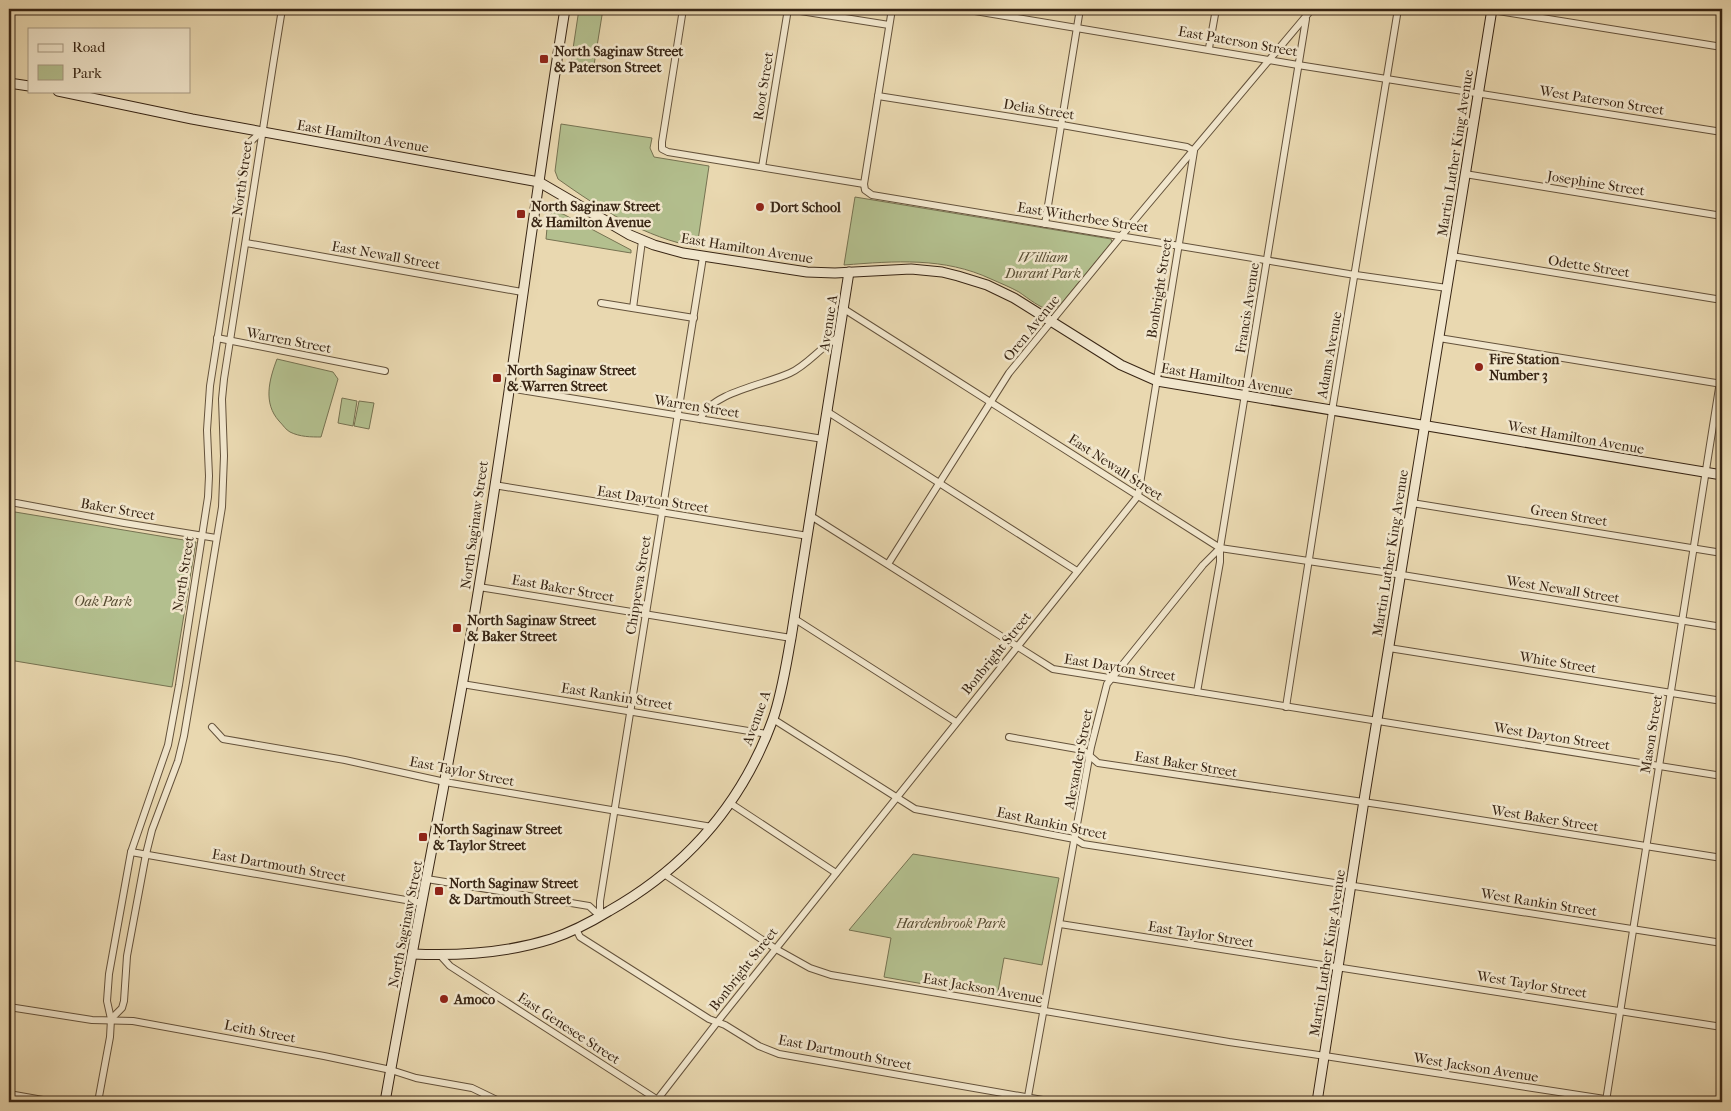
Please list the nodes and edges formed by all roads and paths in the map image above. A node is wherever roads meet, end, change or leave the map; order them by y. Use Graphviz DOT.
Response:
graph roads {
  1 [pos="282,9"];
  2 [pos="564,9"];
  3 [pos="683,9"];
  4 [pos="788,9"];
  5 [pos="892,9"];
  6 [pos="963,9"];
  7 [pos="1080,9"];
  8 [pos="1216,9"];
  9 [pos="1312,9"];
  10 [pos="1398,9"];
  11 [pos="1492,9"];
  12 [pos="1306,17"];
  13 [pos="890,25"];
  14 [pos="1078,27"];
  15 [pos="1722,47"];
  16 [pos="1209,48"];
  17 [pos="1269,60"];
  18 [pos="1298,65"];
  19 [pos="1387,79"];
  20 [pos="9,83"];
  21 [pos="28,86"];
  22 [pos="63,92"];
  23 [pos="1479,92"];
  24 [pos="878,96"];
  25 [pos="1062,125"];
  26 [pos="261,132"];
  27 [pos="1722,132"];
  28 [pos="1194,151"];
  29 [pos="762,167"];
  30 [pos="1466,174"];
  31 [pos="539,182"];
  32 [pos="864,187"];
  33 [pos="1722,216"];
  34 [pos="1045,224"];
  35 [pos="1122,235"];
  36 [pos="642,241"];
  37 [pos="246,243"];
  38 [pos="1179,246"];
  39 [pos="1452,256"];
  40 [pos="703,257"];
  41 [pos="1267,261"];
  42 [pos="849,272"];
  43 [pos="1355,275"];
  44 [pos="1447,288"];
  45 [pos="522,292"];
  46 [pos="1722,300"];
  47 [pos="601,303"];
  48 [pos="633,308"];
  49 [pos="844,309"];
  50 [pos="694,318"];
  51 [pos="1052,322"];
  52 [pos="839,336"];
  53 [pos="217,338"];
  54 [pos="1439,338"];
  55 [pos="230,341"];
  56 [pos="1722,370"];
  57 [pos="385,371"];
  58 [pos="1157,381"];
  59 [pos="1721,384"];
  60 [pos="508,388"];
  61 [pos="1245,397"];
  62 [pos="991,402"];
  63 [pos="1332,411"];
  64 [pos="828,412"];
  65 [pos="678,416"];
  66 [pos="700,419"];
  67 [pos="1425,426"];
  68 [pos="823,439"];
  69 [pos="1705,472"];
  70 [pos="1722,475"];
  71 [pos="940,483"];
  72 [pos="494,485"];
  73 [pos="1138,496"];
  74 [pos="16,502"];
  75 [pos="1412,503"];
  76 [pos="662,513"];
  77 [pos="811,516"];
  78 [pos="202,535"];
  79 [pos="808,536"];
  80 [pos="216,538"];
  81 [pos="1220,548"];
  82 [pos="1694,548"];
  83 [pos="1722,553"];
  84 [pos="1309,562"];
  85 [pos="888,564"];
  86 [pos="1077,571"];
  87 [pos="1401,575"];
  88 [pos="480,587"];
  89 [pos="646,615"];
  90 [pos="795,619"];
  91 [pos="1682,620"];
  92 [pos="1722,627"];
  93 [pos="791,638"];
  94 [pos="1018,647"];
  95 [pos="1389,648"];
  96 [pos="1112,678"];
  97 [pos="462,684"];
  98 [pos="1197,692"];
  99 [pos="1670,693"];
  100 [pos="176,698"];
  101 [pos="190,700"];
  102 [pos="1722,701"];
  103 [pos="1286,707"];
  104 [pos="630,711"];
  105 [pos="773,719"];
  106 [pos="1377,720"];
  107 [pos="956,722"];
  108 [pos="212,727"];
  109 [pos="767,734"];
  110 [pos="1009,737"];
  111 [pos="1090,757"];
  112 [pos="1658,766"];
  113 [pos="1722,776"];
  114 [pos="445,782"];
  115 [pos="896,798"];
  116 [pos="730,803"];
  117 [pos="1364,803"];
  118 [pos="614,810"];
  119 [pos="712,827"];
  120 [pos="1075,839"];
  121 [pos="1645,846"];
  122 [pos="131,852"];
  123 [pos="146,854"];
  124 [pos="1722,858"];
  125 [pos="836,873"];
  126 [pos="664,874"];
  127 [pos="427,879"];
  128 [pos="1352,885"];
  129 [pos="423,903"];
  130 [pos="600,916"];
  131 [pos="1060,924"];
  132 [pos="576,929"];
  133 [pos="1632,929"];
  134 [pos="1722,943"];
  135 [pos="776,949"];
  136 [pos="413,954"];
  137 [pos="440,955"];
  138 [pos="1339,967"];
  139 [pos="9,1007"];
  140 [pos="1044,1011"];
  141 [pos="1620,1011"];
  142 [pos="111,1019"];
  143 [pos="717,1022"];
  144 [pos="1722,1027"];
  145 [pos="1325,1056"];
  146 [pos="391,1070"];
  147 [pos="9,1094"];
  148 [pos="1027,1100"];
  149 [pos="659,1101"];
  150 [pos="1606,1101"];
  151 [pos="54,1102"];
  152 [pos="98,1102"];
  153 [pos="385,1102"];
  154 [pos="501,1102"];
  155 [pos="1054,1102"];
  156 [pos="1317,1102"];
  157 [pos="1624,1102"];
  1 -- 26 [label="street, North Street"];
  2 -- 31 [label="street, North Saginaw Street"];
  3 -- 29 [label="street, East Witherbee Street"];
  4 -- 13 [label="street"];
  4 -- 29 [label="street, Root Street"];
  5 -- 13 [label="street"];
  6 -- 14 [label="street, East Paterson Street"];
  7 -- 14 [label="street"];
  8 -- 16 [label="street"];
  9 -- 12 [label="street, Oren Avenue"];
  10 -- 19 [label="street, Adams Avenue"];
  11 -- 15 [label="street"];
  11 -- 23 [label="street, Martin Luther King Avenue"];
  12 -- 17 [label="street, Oren Avenue"];
  12 -- 18 [label="street, Francis Avenue"];
  13 -- 24 [label="street"];
  14 -- 16 [label="street, East Paterson Street"];
  14 -- 25 [label="street"];
  16 -- 17 [label="street, East Paterson Street"];
  17 -- 18 [label="street, East Paterson Street"];
  17 -- 28 [label="street, Oren Avenue"];
  18 -- 19 [label="street, East Paterson Street"];
  18 -- 41 [label="street, Francis Avenue"];
  19 -- 23 [label="street, East Paterson Street"];
  19 -- 43 [label="street, Adams Avenue"];
  20 -- 21 [label="street"];
  22 -- 26 [label="street, East Hamilton Avenue"];
  23 -- 27 [label="street, West Paterson Street"];
  23 -- 30 [label="street, Martin Luther King Avenue"];
  24 -- 25 [label="street, Delia Street"];
  24 -- 32 [label="street"];
  25 -- 28 [label="street, Delia Street"];
  25 -- 34 [label="street"];
  26 -- 31 [label="street, East Hamilton Avenue"];
  26 -- 37 [label="street, North Street"];
  26 -- 53 [label="street, North Street"];
  28 -- 35 [label="street, Oren Avenue"];
  28 -- 38 [label="street, Bonbright Street"];
  29 -- 32 [label="street, East Witherbee Street"];
  30 -- 33 [label="street, Josephine Street"];
  30 -- 39 [label="street, Martin Luther King Avenue"];
  31 -- 36 [label="street, East Hamilton Avenue"];
  31 -- 45 [label="street, North Saginaw Street"];
  32 -- 34 [label="street, East Witherbee Street"];
  34 -- 35 [label="street, East Witherbee Street"];
  35 -- 38 [label="street, East Witherbee Street"];
  35 -- 51 [label="street, Oren Avenue"];
  36 -- 40 [label="street, East Hamilton Avenue"];
  36 -- 48 [label="street"];
  37 -- 45 [label="street, East Newall Street"];
  37 -- 55 [label="street, North Street"];
  38 -- 41 [label="street, East Witherbee Street"];
  38 -- 58 [label="street, Bonbright Street"];
  39 -- 44 [label="street, Martin Luther King Avenue"];
  39 -- 46 [label="street, Odette Street"];
  40 -- 42 [label="street, East Hamilton Avenue"];
  40 -- 50 [label="street, Chippewa Street"];
  41 -- 43 [label="street, East Witherbee Street"];
  41 -- 61 [label="street, Francis Avenue"];
  42 -- 49 [label="street, Avenue A"];
  42 -- 51 [label="street, East Hamilton Avenue"];
  43 -- 44 [label="street, East Witherbee Street"];
  43 -- 63 [label="street, Adams Avenue"];
  44 -- 54 [label="street, Martin Luther King Avenue"];
  45 -- 60 [label="street, North Saginaw Street"];
  47 -- 48 [label="street"];
  48 -- 50 [label="street"];
  49 -- 52 [label="street, Avenue A"];
  49 -- 62 [label="street, East Newall Street"];
  50 -- 65 [label="street, Chippewa Street"];
  51 -- 58 [label="street, East Hamilton Avenue"];
  51 -- 62 [label="street, Oren Avenue"];
  52 -- 64 [label="street, Avenue A"];
  52 -- 66 [label="street"];
  53 -- 55 [label="street, Warren Street"];
  53 -- 78 [label="street, North Street"];
  54 -- 59 [label="street"];
  54 -- 67 [label="street, Martin Luther King Avenue"];
  55 -- 57 [label="street, Warren Street"];
  55 -- 80 [label="street, North Street"];
  56 -- 59 [label="street, Mason Street"];
  58 -- 61 [label="street, East Hamilton Avenue"];
  58 -- 73 [label="street, Bonbright Street"];
  59 -- 69 [label="street, Mason Street"];
  60 -- 65 [label="street, Warren Street"];
  60 -- 72 [label="street, North Saginaw Street"];
  61 -- 63 [label="street, East Hamilton Avenue"];
  61 -- 81 [label="street, Francis Avenue"];
  62 -- 71 [label="street, Oren Avenue"];
  62 -- 73 [label="street, East Newall Street"];
  63 -- 67 [label="street, East Hamilton Avenue"];
  63 -- 84 [label="street, Adams Avenue"];
  64 -- 68 [label="street, Avenue A"];
  64 -- 71 [label="street"];
  65 -- 66 [label="street, Warren Street"];
  65 -- 76 [label="street, Chippewa Street"];
  66 -- 68 [label="street, Warren Street"];
  67 -- 69 [label="street, West Hamilton Avenue"];
  67 -- 75 [label="street, Martin Luther King Avenue"];
  68 -- 77 [label="street, Avenue A"];
  69 -- 70 [label="street, West Hamilton Avenue"];
  69 -- 82 [label="street, Mason Street"];
  71 -- 85 [label="street, Oren Avenue"];
  71 -- 86 [label="street"];
  72 -- 76 [label="street, East Dayton Street"];
  72 -- 88 [label="street, North Saginaw Street"];
  73 -- 81 [label="street, East Newall Street"];
  73 -- 86 [label="street, Bonbright Street"];
  74 -- 78 [label="street, Baker Street"];
  75 -- 82 [label="street, Green Street"];
  75 -- 87 [label="street, Martin Luther King Avenue"];
  76 -- 79 [label="street, East Dayton Street"];
  76 -- 89 [label="street, Chippewa Street"];
  77 -- 79 [label="street, Avenue A"];
  77 -- 85 [label="street, East Dayton Street"];
  78 -- 80 [label="street, Baker Street"];
  78 -- 100 [label="street, North Street"];
  79 -- 90 [label="street, Avenue A"];
  80 -- 101 [label="street, North Street"];
  81 -- 84 [label="street, East Newall Street"];
  81 -- 96 [label="street, Alexander Street"];
  81 -- 98 [label="street, Francis Avenue"];
  82 -- 83 [label="street, Green Street"];
  82 -- 91 [label="street, Mason Street"];
  84 -- 87 [label="street, East Newall Street"];
  84 -- 103 [label="street, Adams Avenue"];
  85 -- 94 [label="street, East Dayton Street"];
  86 -- 94 [label="street, Bonbright Street"];
  87 -- 91 [label="street, West Newall Street"];
  87 -- 95 [label="street, Martin Luther King Avenue"];
  88 -- 89 [label="street, East Baker Street"];
  88 -- 97 [label="street, North Saginaw Street"];
  89 -- 93 [label="street, East Baker Street"];
  89 -- 104 [label="street, Chippewa Street"];
  90 -- 93 [label="street, Avenue A"];
  90 -- 107 [label="street"];
  91 -- 92 [label="street, West Newall Street"];
  91 -- 99 [label="street, Mason Street"];
  93 -- 105 [label="street, Avenue A"];
  94 -- 96 [label="street, East Dayton Street"];
  94 -- 107 [label="street, Bonbright Street"];
  95 -- 99 [label="street, White Street"];
  95 -- 106 [label="street, Martin Luther King Avenue"];
  96 -- 98 [label="street, East Dayton Street"];
  96 -- 111 [label="street, Alexander Street"];
  97 -- 104 [label="street, East Rankin Street"];
  97 -- 114 [label="street, North Saginaw Street"];
  98 -- 103 [label="street, East Dayton Street"];
  99 -- 102 [label="street, White Street"];
  99 -- 112 [label="street, Mason Street"];
  100 -- 101 [label="street"];
  100 -- 122 [label="street, North Street"];
  101 -- 123 [label="street, North Street"];
  103 -- 106 [label="street, East Dayton Street"];
  104 -- 109 [label="street, East Rankin Street"];
  104 -- 118 [label="street, Chippewa Street"];
  105 -- 109 [label="street, Avenue A"];
  105 -- 115 [label="street, East Rankin Street"];
  106 -- 112 [label="street, West Dayton Street"];
  106 -- 117 [label="street, Martin Luther King Avenue"];
  107 -- 115 [label="street, Bonbright Street"];
  108 -- 114 [label="street, East Taylor Street"];
  109 -- 116 [label="street, Avenue A"];
  110 -- 111 [label="street, East Baker Street"];
  111 -- 117 [label="street, East Baker Street"];
  111 -- 120 [label="street, Alexander Street"];
  112 -- 113 [label="street, West Dayton Street"];
  112 -- 121 [label="street, Mason Street"];
  114 -- 118 [label="street, East Taylor Street"];
  114 -- 127 [label="street, North Saginaw Street"];
  115 -- 120 [label="street, East Rankin Street"];
  115 -- 125 [label="street, Bonbright Street"];
  116 -- 119 [label="street, Avenue A"];
  116 -- 125 [label="street"];
  117 -- 121 [label="street, West Baker Street"];
  117 -- 128 [label="street, Martin Luther King Avenue"];
  118 -- 119 [label="street, East Taylor Street"];
  118 -- 130 [label="street, Chippewa Street"];
  119 -- 126 [label="street, Avenue A"];
  120 -- 128 [label="street, East Rankin Street"];
  120 -- 131 [label="street, Alexander Street"];
  121 -- 124 [label="street, West Baker Street"];
  121 -- 133 [label="street, Mason Street"];
  122 -- 123 [label="street, East Dartmouth Street"];
  122 -- 142 [label="street, North Street"];
  123 -- 129 [label="street, East Dartmouth Street"];
  123 -- 142 [label="street, North Street"];
  125 -- 135 [label="street, Bonbright Street"];
  126 -- 130 [label="street, Avenue A"];
  126 -- 135 [label="street, East Jackson Avenue"];
  127 -- 129 [label="street, North Saginaw Street"];
  127 -- 130 [label="street"];
  128 -- 133 [label="street, West Rankin Street"];
  128 -- 138 [label="street, Martin Luther King Avenue"];
  129 -- 136 [label="street, North Saginaw Street"];
  130 -- 132 [label="street, Avenue A"];
  131 -- 138 [label="street, East Taylor Street"];
  131 -- 140 [label="street, Alexander Street"];
  132 -- 137 [label="street, Avenue A"];
  132 -- 143 [label="street, East Dartmouth Street"];
  133 -- 134 [label="street, West Rankin Street"];
  133 -- 141 [label="street, Mason Street"];
  135 -- 140 [label="street, East Jackson Avenue"];
  135 -- 143 [label="street, Bonbright Street"];
  136 -- 137 [label="street, Avenue A"];
  136 -- 146 [label="street, North Saginaw Street"];
  137 -- 149 [label="street, East Genesee Street"];
  138 -- 141 [label="street, West Taylor Street"];
  138 -- 145 [label="street, Martin Luther King Avenue"];
  139 -- 142 [label="street, Leith Street"];
  140 -- 145 [label="street, East Jackson Avenue"];
  140 -- 148 [label="street, Alexander Street"];
  141 -- 144 [label="street, West Taylor Street"];
  141 -- 150 [label="street, Mason Street"];
  142 -- 146 [label="street, Leith Street"];
  142 -- 152 [label="street, North Street"];
  143 -- 148 [label="street, East Dartmouth Street"];
  143 -- 149 [label="street, Bonbright Street"];
  145 -- 150 [label="street, West Jackson Avenue"];
  145 -- 156 [label="street, Martin Luther King Avenue"];
  146 -- 153 [label="street, North Saginaw Street"];
  146 -- 154 [label="street, Leith Street"];
  147 -- 151 [label="street"];
  148 -- 155 [label="street, East Dartmouth Street"];
  150 -- 157 [label="street, West Jackson Avenue"];
}
